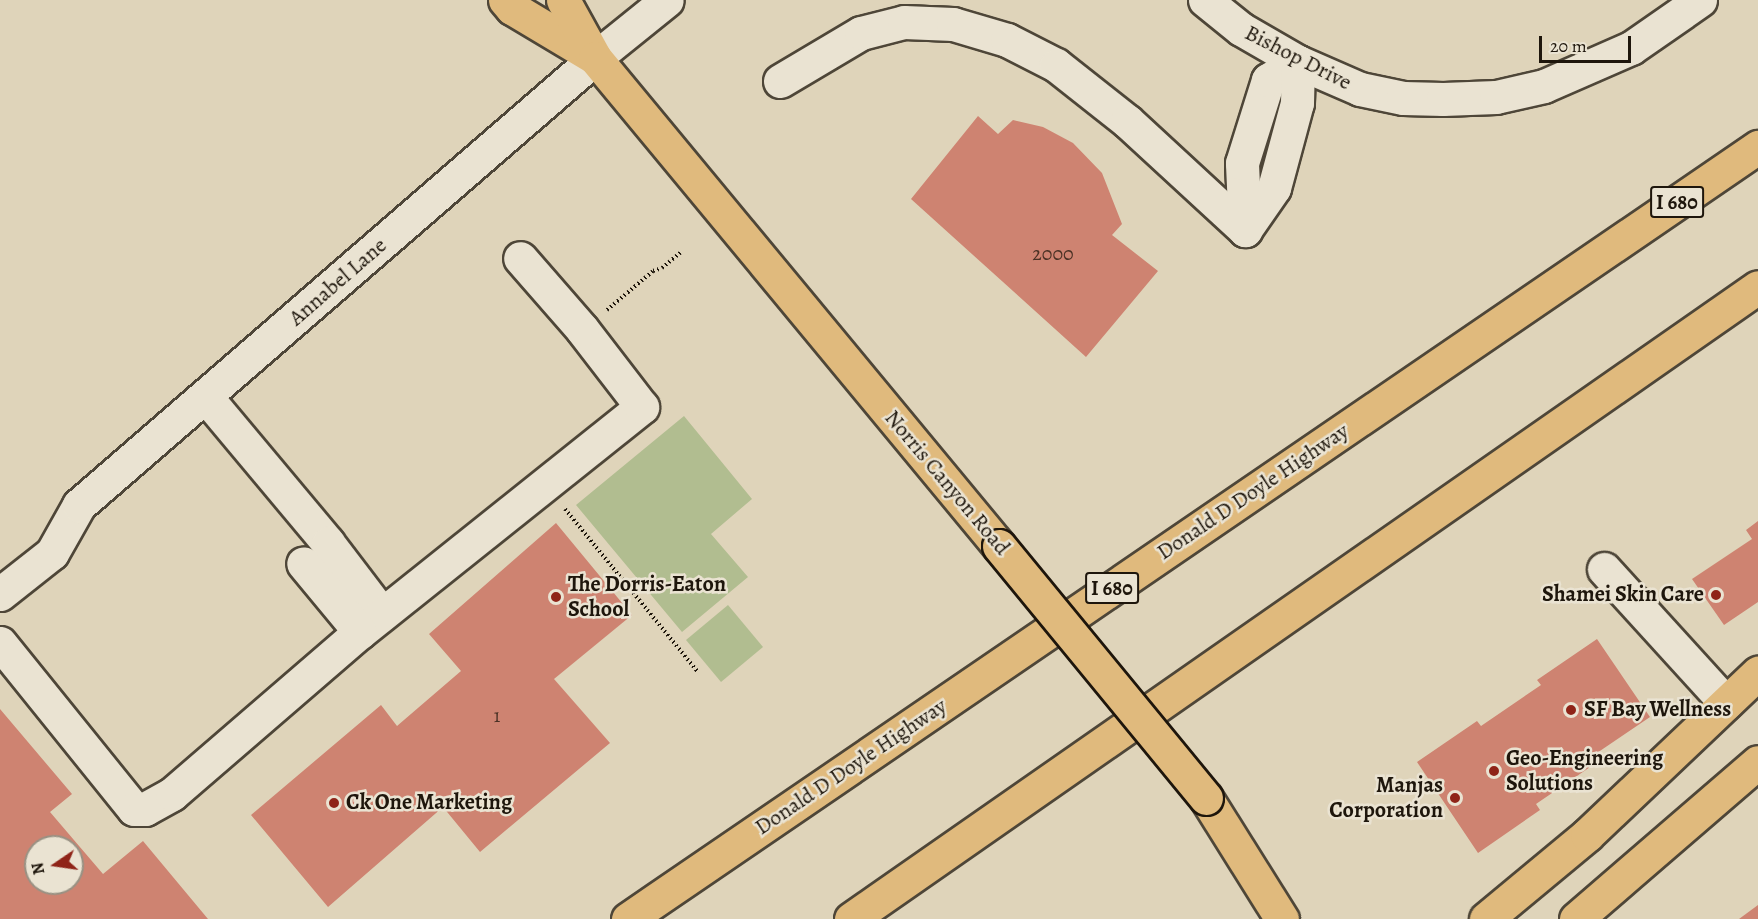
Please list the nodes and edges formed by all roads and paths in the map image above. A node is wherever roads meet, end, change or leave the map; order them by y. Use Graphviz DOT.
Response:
graph roads {
  1 [pos="505,0"];
  2 [pos="563,0"];
  3 [pos="667,0"];
  4 [pos="1205,0"];
  5 [pos="1700,0"];
  6 [pos="596,58"];
  7 [pos="1298,62"];
  8 [pos="780,81"];
  9 [pos="1758,147"];
  10 [pos="681,252"];
  11 [pos="520,258"];
  12 [pos="1758,287"];
  13 [pos="582,329"];
  14 [pos="206,397"];
  15 [pos="545,485"];
  16 [pos="303,563"];
  17 [pos="1604,570"];
  18 [pos="0,594"];
  19 [pos="371,623"];
  20 [pos="0,643"];
  21 [pos="698,672"];
  22 [pos="1758,673"];
  23 [pos="1726,703"];
  24 [pos="1758,762"];
  25 [pos="628,919"];
  26 [pos="851,919"];
  27 [pos="1282,919"];
  28 [pos="1486,919"];
  29 [pos="1576,919"];
  1 -- 6 [label="main road, Norris Canyon Road"];
  2 -- 6 [label="main road, Norris Canyon Road"];
  3 -- 6 [label="street"];
  4 -- 7 [label="street, Bishop Drive"];
  5 -- 7 [label="street, Bishop Drive"];
  6 -- 14 [label="street, Annabel Lane"];
  6 -- 27 [label="main road, Norris Canyon Road, bridge"];
  7 -- 8 [label="street"];
  9 -- 25 [label="main road, Donald D Doyle Highway / I 680"];
  10 -- 13 [label="path"];
  11 -- 13 [label="street"];
  12 -- 26 [label="main road"];
  13 -- 15 [label="street"];
  14 -- 18 [label="street, Annabel Lane"];
  14 -- 19 [label="street"];
  15 -- 19 [label="street"];
  15 -- 21 [label="path"];
  16 -- 19 [label="street"];
  17 -- 23 [label="street"];
  19 -- 20 [label="street"];
  22 -- 23 [label="main road"];
  23 -- 28 [label="main road"];
  24 -- 29 [label="main road"];
}
